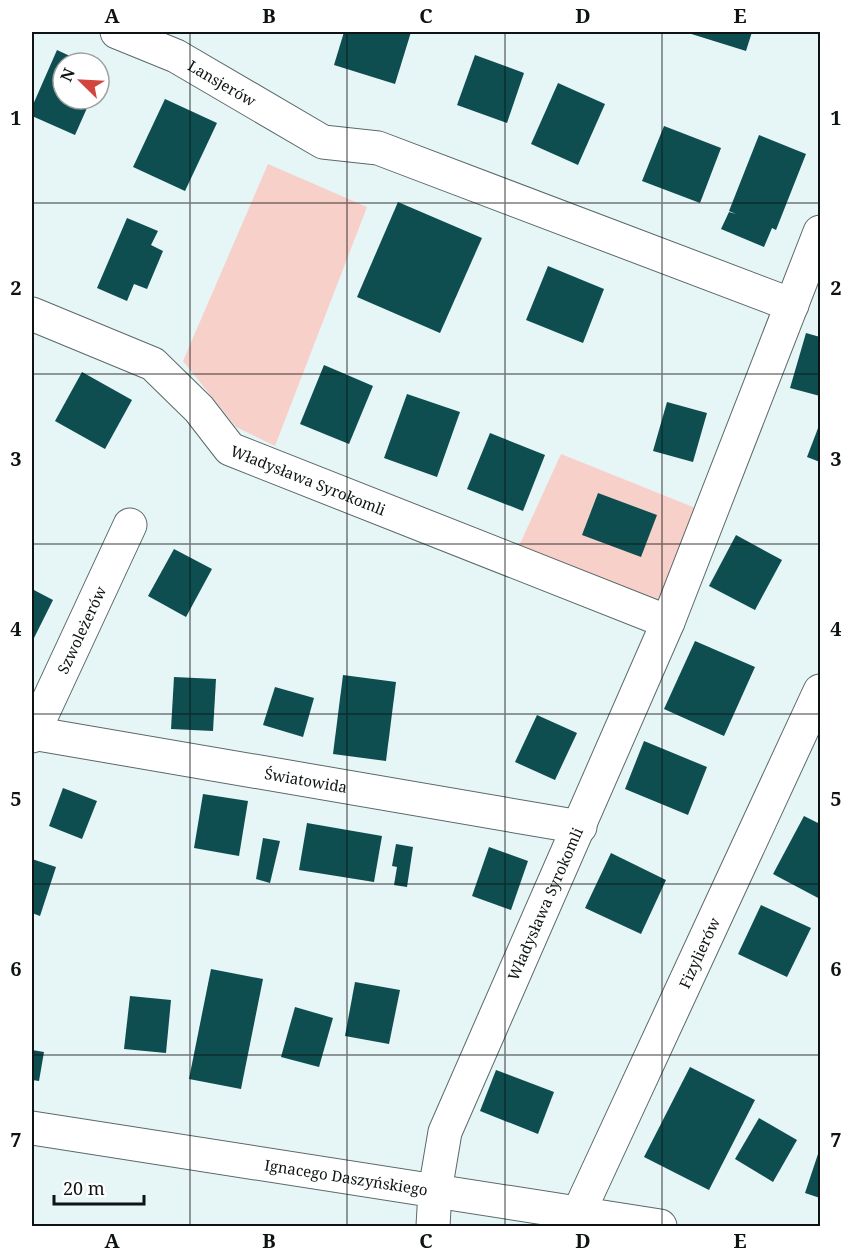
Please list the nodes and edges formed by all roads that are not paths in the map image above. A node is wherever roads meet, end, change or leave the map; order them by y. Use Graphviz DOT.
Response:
graph roads {
  1 [pos="117,32"];
  2 [pos="820,232"];
  3 [pos="792,305"];
  4 [pos="32,314"];
  5 [pos="130,525"];
  6 [pos="668,622"];
  7 [pos="820,691"];
  8 [pos="32,734"];
  9 [pos="580,827"];
  10 [pos="32,1128"];
  11 [pos="435,1191"];
  12 [pos="578,1214"];
  13 [pos="433,1227"];
  14 [pos="660,1227"];
  1 -- 3 [label="street, Lansjerów"];
  2 -- 3 [label="street, Władysława Syrokomli"];
  3 -- 6 [label="street, Władysława Syrokomli"];
  4 -- 6 [label="street, Władysława Syrokomli"];
  5 -- 8 [label="street, Szwoleżerów"];
  6 -- 9 [label="street, Władysława Syrokomli"];
  7 -- 12 [label="street, Fizylierów"];
  8 -- 9 [label="street, Światowida"];
  9 -- 11 [label="street, Władysława Syrokomli"];
  10 -- 11 [label="street, Ignacego Daszyńskiego"];
  11 -- 12 [label="street, Ignacego Daszyńskiego"];
  11 -- 13 [label="street, Władysława Syrokomli"];
  12 -- 14 [label="street, Ignacego Daszyńskiego"];
}
